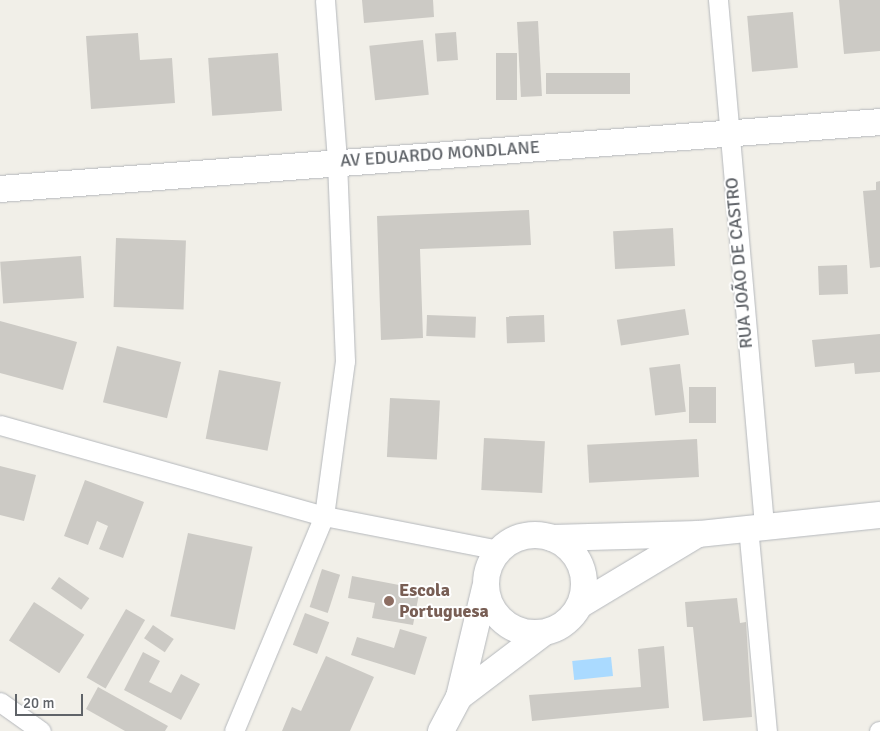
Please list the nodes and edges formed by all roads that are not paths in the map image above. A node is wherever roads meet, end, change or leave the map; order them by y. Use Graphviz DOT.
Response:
graph roads {
  1 [pos="325,0"];
  2 [pos="718,0"];
  3 [pos="880,122"];
  4 [pos="728,136"];
  5 [pos="337,160"];
  6 [pos="0,189"];
  7 [pos="0,425"];
  8 [pos="880,515"];
  9 [pos="324,516"];
  10 [pos="756,526"];
  11 [pos="699,534"];
  12 [pos="552,538"];
  13 [pos="498,550"];
  14 [pos="485,588"];
  15 [pos="580,605"];
  16 [pos="542,634"];
  17 [pos="459,697"];
  18 [pos="0,702"];
  19 [pos="41,731"];
  20 [pos="234,731"];
  21 [pos="441,731"];
  22 [pos="767,731"];
  1 -- 5 [label="street"];
  2 -- 4 [label="street, RUA JOÃO DE CASTRO"];
  3 -- 4 [label="street, AV EDUARDO MONDLANE"];
  4 -- 5 [label="street, AV EDUARDO MONDLANE"];
  4 -- 10 [label="street, RUA JOÃO DE CASTRO"];
  5 -- 6 [label="street, AV EDUARDO MONDLANE"];
  5 -- 9 [label="street"];
  7 -- 9 [label="street"];
  8 -- 10 [label="street"];
  9 -- 13 [label="street"];
  9 -- 20 [label="street"];
  10 -- 11 [label="street"];
  10 -- 22 [label="street, RUA JOÃO DE CASTRO"];
  11 -- 12 [label="street"];
  11 -- 15 [label="street"];
  12 -- 13 [label="street"];
  12 -- 15 [label="street"];
  13 -- 14 [label="street"];
  14 -- 16 [label="street"];
  14 -- 17 [label="street"];
  15 -- 16 [label="street"];
  16 -- 17 [label="street"];
  17 -- 21 [label="street"];
  18 -- 19 [label="street"];
}
